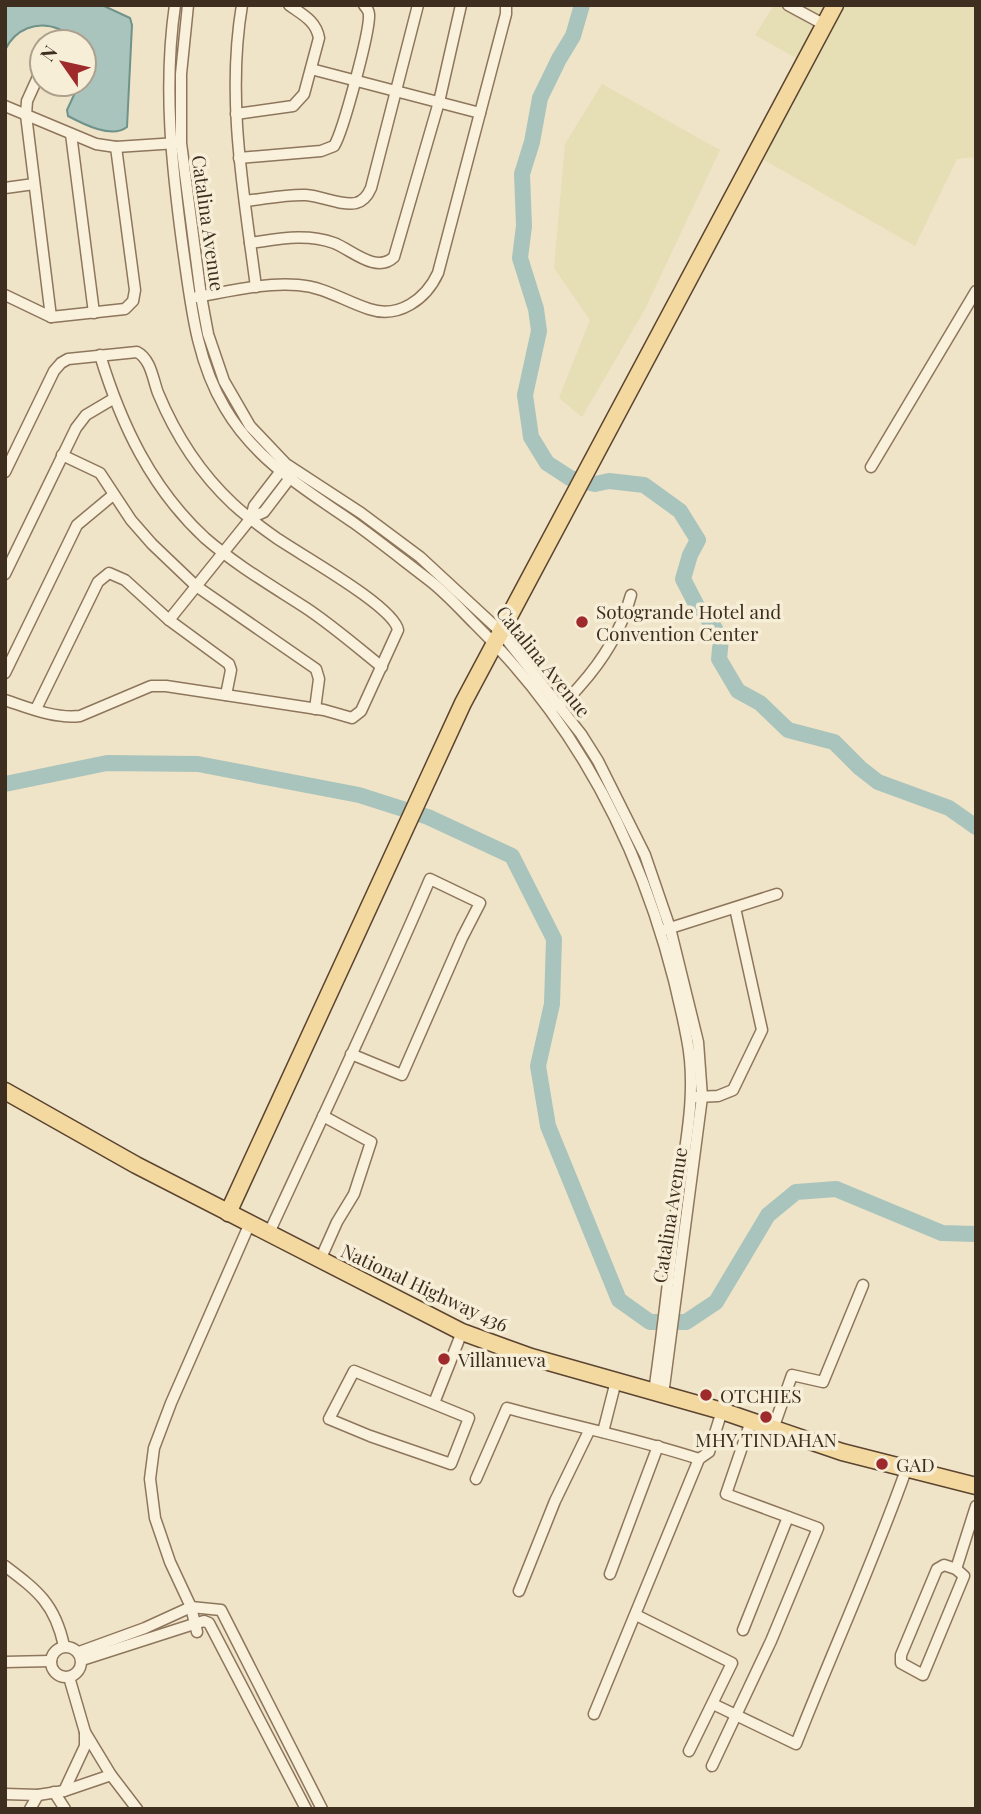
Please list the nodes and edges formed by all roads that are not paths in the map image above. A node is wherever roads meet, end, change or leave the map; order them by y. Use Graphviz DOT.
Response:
graph roads {
  1 [pos="175,5"];
  2 [pos="188,5"];
  3 [pos="242,5"];
  4 [pos="289,5"];
  5 [pos="365,5"];
  6 [pos="418,5"];
  7 [pos="461,5"];
  8 [pos="506,5"];
  9 [pos="788,5"];
  10 [pos="835,5"];
  11 [pos="825,25"];
  12 [pos="311,69"];
  13 [pos="355,80"];
  14 [pos="395,91"];
  15 [pos="28,98"];
  16 [pos="439,102"];
  17 [pos="5,106"];
  18 [pos="480,113"];
  19 [pos="236,114"];
  20 [pos="26,115"];
  21 [pos="71,134"];
  22 [pos="176,144"];
  23 [pos="116,147"];
  24 [pos="239,158"];
  25 [pos="34,184"];
  26 [pos="5,188"];
  27 [pos="245,201"];
  28 [pos="250,243"];
  29 [pos="256,287"];
  30 [pos="976,291"];
  31 [pos="5,295"];
  32 [pos="201,296"];
  33 [pos="190,298"];
  34 [pos="94,313"];
  35 [pos="51,317"];
  36 [pos="100,355"];
  37 [pos="113,398"];
  38 [pos="62,455"];
  39 [pos="871,467"];
  40 [pos="5,472"];
  41 [pos="288,472"];
  42 [pos="113,495"];
  43 [pos="251,518"];
  44 [pos="223,553"];
  45 [pos="5,574"];
  46 [pos="196,586"];
  47 [pos="631,595"];
  48 [pos="169,621"];
  49 [pos="498,637"];
  50 [pos="382,667"];
  51 [pos="5,673"];
  52 [pos="226,695"];
  53 [pos="5,700"];
  54 [pos="554,706"];
  55 [pos="36,709"];
  56 [pos="316,709"];
  57 [pos="777,894"];
  58 [pos="735,908"];
  59 [pos="665,930"];
  60 [pos="351,1054"];
  61 [pos="5,1091"];
  62 [pos="691,1097"];
  63 [pos="702,1097"];
  64 [pos="323,1115"];
  65 [pos="228,1213"];
  66 [pos="250,1223"];
  67 [pos="269,1233"];
  68 [pos="320,1260"];
  69 [pos="863,1285"];
  70 [pos="671,1293"];
  71 [pos="463,1332"];
  72 [pos="616,1381"];
  73 [pos="658,1393"];
  74 [pos="433,1403"];
  75 [pos="722,1411"];
  76 [pos="751,1421"];
  77 [pos="773,1429"];
  78 [pos="589,1431"];
  79 [pos="603,1432"];
  80 [pos="658,1446"];
  81 [pos="699,1459"];
  82 [pos="906,1470"];
  83 [pos="476,1479"];
  84 [pos="976,1486"];
  85 [pos="976,1506"];
  86 [pos="788,1517"];
  87 [pos="5,1566"];
  88 [pos="956,1569"];
  89 [pos="610,1574"];
  90 [pos="519,1591"];
  91 [pos="191,1607"];
  92 [pos="636,1615"];
  93 [pos="160,1621"];
  94 [pos="196,1628"];
  95 [pos="743,1630"];
  96 [pos="162,1636"];
  97 [pos="64,1646"];
  98 [pos="80,1656"];
  99 [pos="51,1661"];
  100 [pos="5,1662"];
  101 [pos="69,1677"];
  102 [pos="713,1704"];
  103 [pos="594,1714"];
  104 [pos="736,1715"];
  105 [pos="85,1732"];
  106 [pos="689,1751"];
  107 [pos="712,1766"];
  108 [pos="111,1775"];
  109 [pos="59,1792"];
  110 [pos="5,1794"];
  111 [pos="38,1795"];
  112 [pos="133,1807"];
  113 [pos="30,1809"];
  114 [pos="65,1809"];
  115 [pos="306,1809"];
  116 [pos="322,1809"];
  1 -- 22 [label="street, Catalina Avenue"];
  2 -- 22 [label="street, Catalina Avenue"];
  3 -- 19 [label="street"];
  4 -- 12 [label="street"];
  5 -- 13 [label="street"];
  6 -- 14 [label="street"];
  7 -- 16 [label="street"];
  8 -- 18 [label="street"];
  9 -- 11 [label="street"];
  10 -- 11 [label="main road"];
  11 -- 49 [label="main road"];
  12 -- 13 [label="street"];
  12 -- 19 [label="street"];
  13 -- 14 [label="street"];
  13 -- 24 [label="street"];
  14 -- 16 [label="street"];
  14 -- 27 [label="street"];
  15 -- 20 [label="street"];
  16 -- 18 [label="street"];
  16 -- 28 [label="street"];
  17 -- 20 [label="street"];
  18 -- 29 [label="street"];
  19 -- 24 [label="street"];
  20 -- 21 [label="street"];
  20 -- 25 [label="street"];
  21 -- 23 [label="street"];
  21 -- 34 [label="street"];
  22 -- 23 [label="street"];
  22 -- 32 [label="street, Catalina Avenue"];
  22 -- 33 [label="street, Catalina Avenue"];
  23 -- 34 [label="street"];
  24 -- 27 [label="street"];
  25 -- 26 [label="street"];
  25 -- 35 [label="street"];
  27 -- 28 [label="street"];
  28 -- 29 [label="street"];
  29 -- 32 [label="street"];
  30 -- 39 [label="street"];
  31 -- 35 [label="street"];
  32 -- 33 [label="street"];
  32 -- 41 [label="street, Catalina Avenue"];
  33 -- 41 [label="street, Catalina Avenue"];
  34 -- 35 [label="street"];
  36 -- 37 [label="street"];
  36 -- 40 [label="street"];
  36 -- 43 [label="street"];
  37 -- 38 [label="street"];
  37 -- 44 [label="street"];
  38 -- 42 [label="street"];
  38 -- 45 [label="street"];
  41 -- 43 [label="street"];
  41 -- 49 [label="street, Catalina Avenue"];
  42 -- 46 [label="street"];
  42 -- 51 [label="street"];
  43 -- 44 [label="street"];
  43 -- 50 [label="street"];
  44 -- 46 [label="street"];
  44 -- 50 [label="street"];
  46 -- 48 [label="street"];
  46 -- 56 [label="street"];
  47 -- 54 [label="street"];
  48 -- 52 [label="street"];
  48 -- 55 [label="street"];
  49 -- 54 [label="street, Catalina Avenue"];
  49 -- 65 [label="main road"];
  50 -- 56 [label="street"];
  52 -- 55 [label="street"];
  52 -- 56 [label="street"];
  53 -- 55 [label="street"];
  54 -- 59 [label="street, Catalina Avenue"];
  57 -- 58 [label="street"];
  58 -- 59 [label="street"];
  58 -- 63 [label="street"];
  59 -- 62 [label="street, Catalina Avenue"];
  59 -- 63 [label="street, Catalina Avenue"];
  60 -- 60 [label="street"];
  60 -- 64 [label="street"];
  61 -- 65 [label="main road, National Highway 436"];
  62 -- 63 [label="street"];
  62 -- 70 [label="street, Catalina Avenue"];
  63 -- 70 [label="street, Catalina Avenue"];
  64 -- 67 [label="street"];
  64 -- 68 [label="street"];
  65 -- 66 [label="main road, National Highway 436"];
  66 -- 67 [label="main road, National Highway 436"];
  66 -- 91 [label="street"];
  67 -- 68 [label="main road, National Highway 436"];
  68 -- 71 [label="main road, National Highway 436"];
  69 -- 77 [label="street"];
  70 -- 73 [label="street, Catalina Avenue"];
  71 -- 72 [label="main road, National Highway 436"];
  71 -- 74 [label="street"];
  72 -- 73 [label="main road, National Highway 436"];
  72 -- 79 [label="street"];
  73 -- 75 [label="main road, National Highway 436"];
  74 -- 74 [label="street"];
  75 -- 76 [label="main road, National Highway 436"];
  75 -- 81 [label="street"];
  76 -- 77 [label="main road, National Highway 436"];
  76 -- 86 [label="street"];
  77 -- 82 [label="main road, National Highway 436"];
  78 -- 79 [label="street"];
  78 -- 83 [label="street"];
  78 -- 90 [label="street"];
  79 -- 80 [label="street"];
  80 -- 81 [label="street"];
  80 -- 89 [label="street"];
  81 -- 92 [label="street"];
  82 -- 84 [label="main road, National Highway 436"];
  82 -- 104 [label="street"];
  85 -- 88 [label="street"];
  86 -- 95 [label="street"];
  86 -- 104 [label="street"];
  87 -- 97 [label="street"];
  88 -- 88 [label="street"];
  91 -- 93 [label="street"];
  91 -- 94 [label="street"];
  91 -- 116 [label="street"];
  92 -- 102 [label="street"];
  92 -- 103 [label="street"];
  93 -- 96 [label="street"];
  93 -- 98 [label="street"];
  94 -- 96 [label="street"];
  94 -- 115 [label="street"];
  96 -- 98 [label="street"];
  97 -- 98 [label="street"];
  97 -- 99 [label="street"];
  98 -- 101 [label="street"];
  99 -- 100 [label="street"];
  99 -- 101 [label="street"];
  101 -- 105 [label="street"];
  102 -- 104 [label="street"];
  102 -- 106 [label="street"];
  104 -- 107 [label="street"];
  105 -- 108 [label="street"];
  105 -- 109 [label="street"];
  108 -- 109 [label="street"];
  108 -- 112 [label="street"];
  109 -- 111 [label="street"];
  109 -- 114 [label="street"];
  110 -- 111 [label="street"];
  111 -- 113 [label="street"];
}
